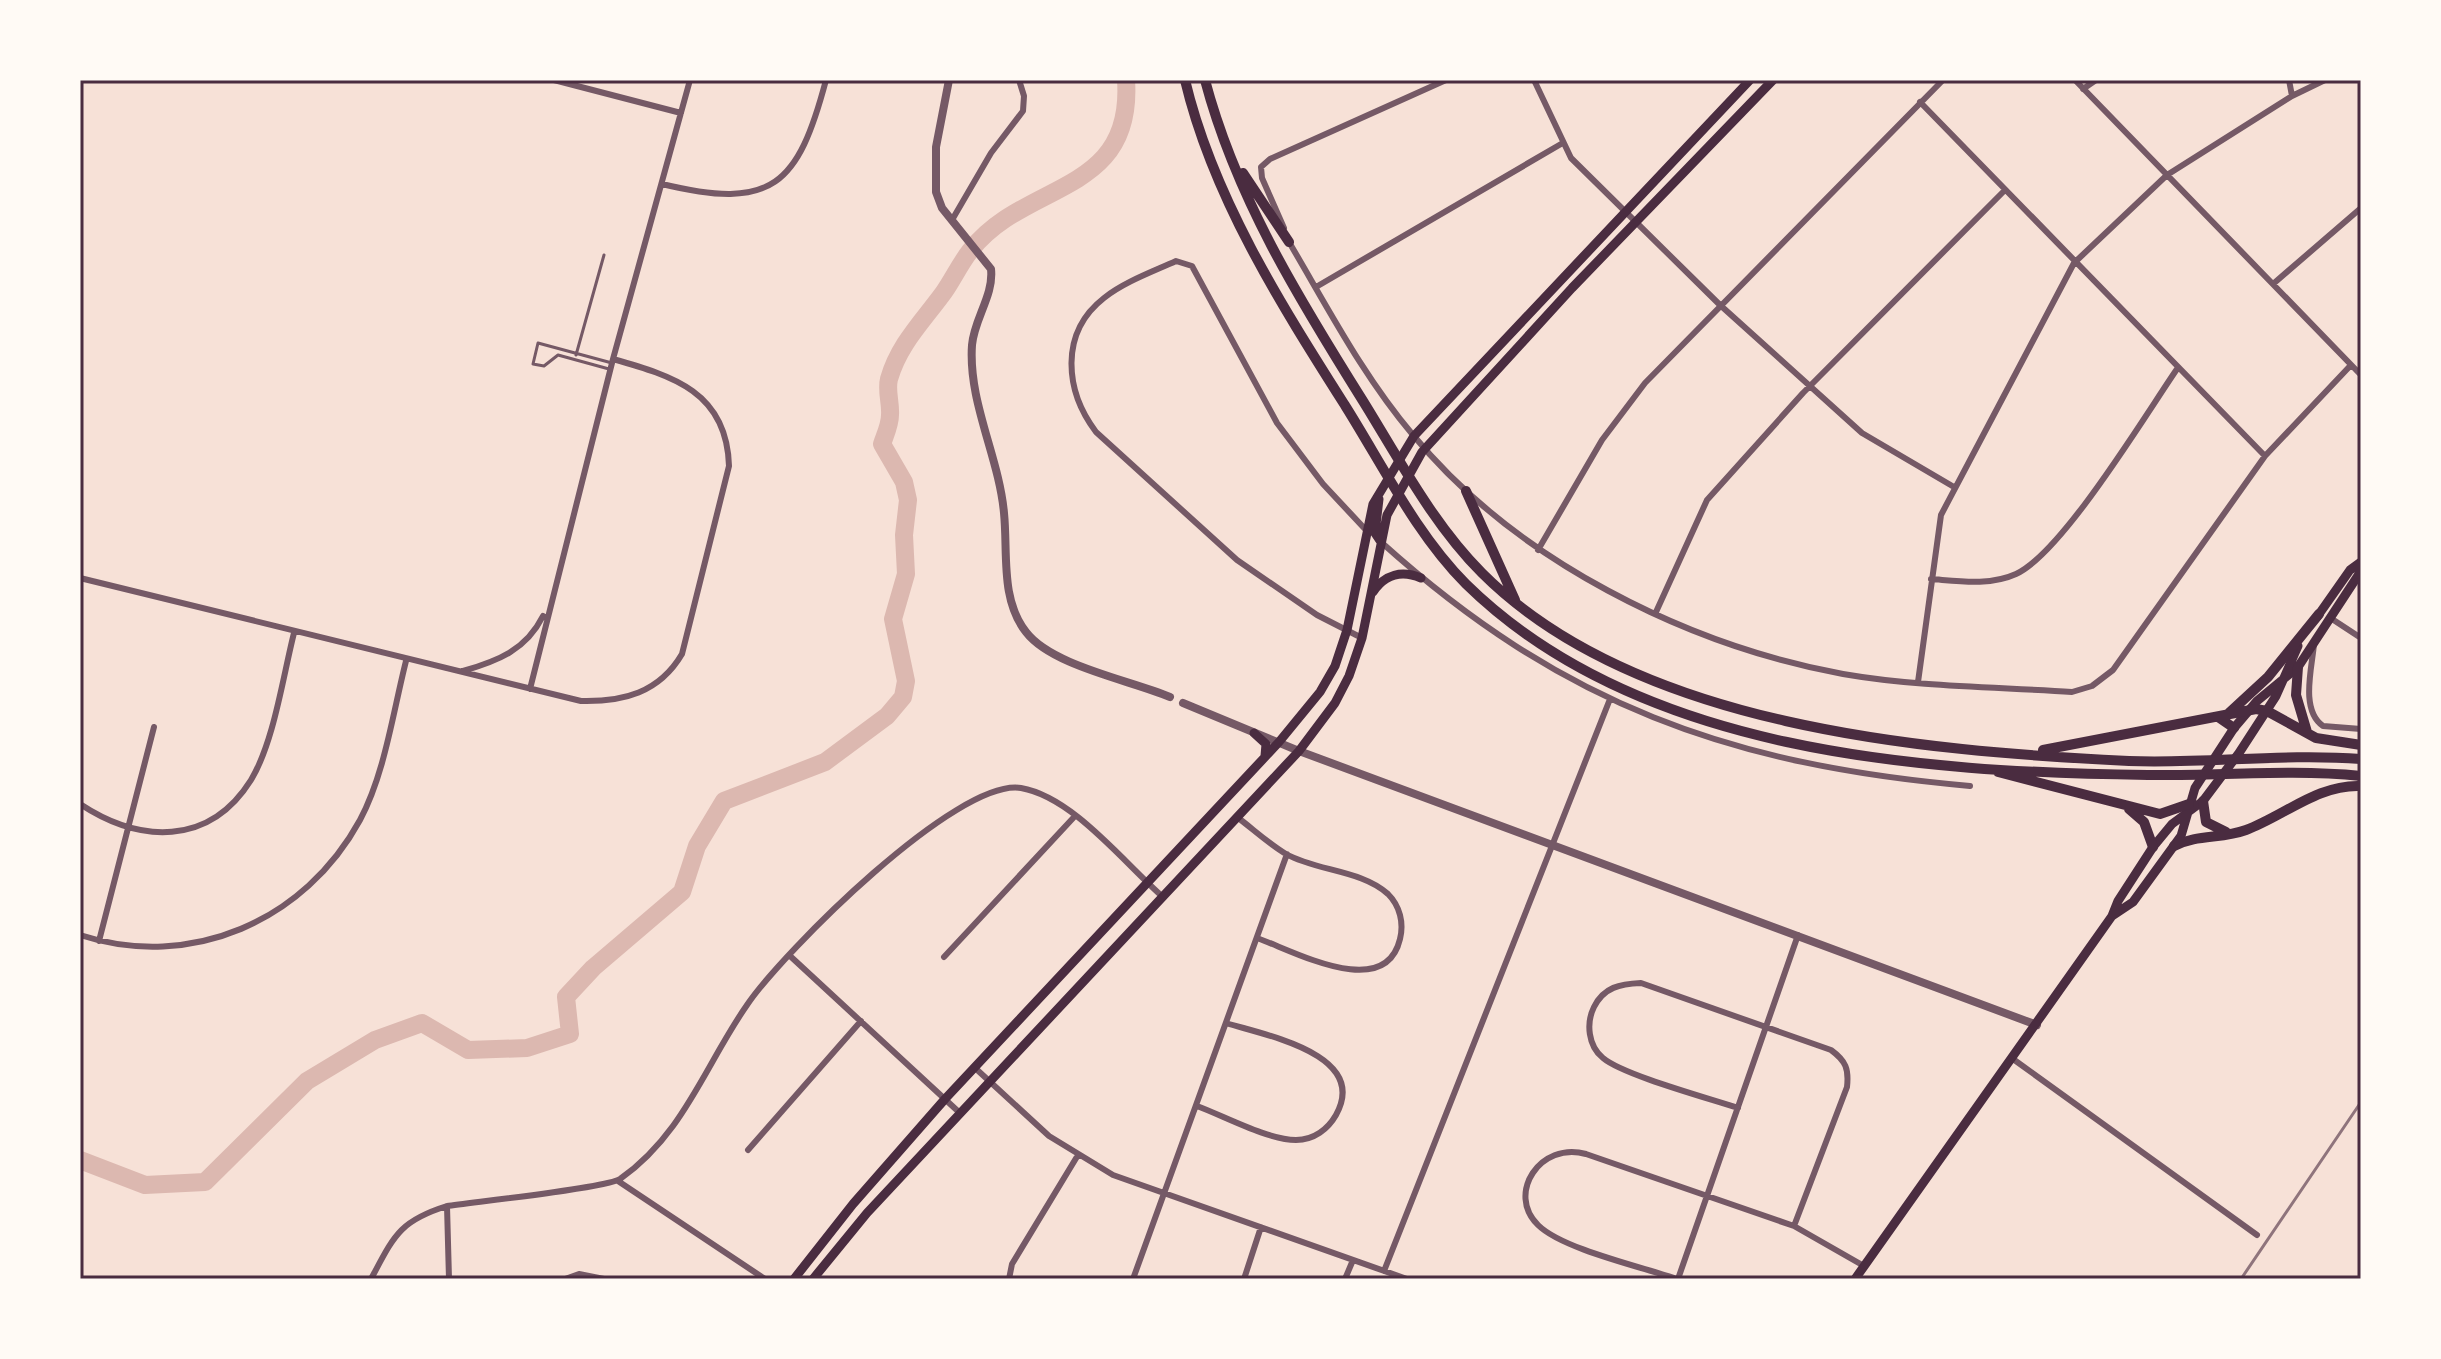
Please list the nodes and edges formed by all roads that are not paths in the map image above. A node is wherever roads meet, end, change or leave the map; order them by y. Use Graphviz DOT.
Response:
graph roads {
  1 [pos="554,80"];
  2 [pos="690,80"];
  3 [pos="826,80"];
  4 [pos="949,80"];
  5 [pos="1019,80"];
  6 [pos="1185,80"];
  7 [pos="1205,80"];
  8 [pos="1446,80"];
  9 [pos="1534,80"];
  10 [pos="1750,80"];
  11 [pos="1773,80"];
  12 [pos="1943,80"];
  13 [pos="2075,80"];
  14 [pos="2096,80"];
  15 [pos="2289,80"];
  16 [pos="2325,80"];
  17 [pos="2083,89"];
  18 [pos="2292,96"];
  19 [pos="1920,102"];
  20 [pos="681,113"];
  21 [pos="1561,144"];
  22 [pos="1228,148"];
  23 [pos="2167,175"];
  24 [pos="662,184"];
  25 [pos="2005,190"];
  26 [pos="2361,208"];
  27 [pos="1625,211"];
  28 [pos="952,220"];
  29 [pos="1636,221"];
  30 [pos="1289,242"];
  31 [pos="604,255"];
  32 [pos="2074,263"];
  33 [pos="2273,284"];
  34 [pos="1316,287"];
  35 [pos="1720,305"];
  36 [pos="576,354"];
  37 [pos="575,360"];
  38 [pos="612,364"];
  39 [pos="2351,365"];
  40 [pos="2177,369"];
  41 [pos="2361,375"];
  42 [pos="1809,387"];
  43 [pos="1412,439"];
  44 [pos="1424,450"];
  45 [pos="2265,456"];
  46 [pos="1383,482"];
  47 [pos="1954,487"];
  48 [pos="1466,491"];
  49 [pos="1365,529"];
  50 [pos="1381,542"];
  51 [pos="1538,550"];
  52 [pos="2361,562"];
  53 [pos="2361,571"];
  54 [pos="80,578"];
  55 [pos="1421,578"];
  56 [pos="1931,579"];
  57 [pos="1371,595"];
  58 [pos="549,606"];
  59 [pos="1518,606"];
  60 [pos="1656,612"];
  61 [pos="2319,614"];
  62 [pos="2332,619"];
  63 [pos="1347,630"];
  64 [pos="294,633"];
  65 [pos="1362,638"];
  66 [pos="2361,638"];
  67 [pos="2314,644"];
  68 [pos="406,661"];
  69 [pos="2298,667"];
  70 [pos="460,673"];
  71 [pos="1918,682"];
  72 [pos="2281,683"];
  73 [pos="530,689"];
  74 [pos="1170,697"];
  75 [pos="1610,699"];
  76 [pos="1183,703"];
  77 [pos="2249,711"];
  78 [pos="2267,711"];
  79 [pos="2228,714"];
  80 [pos="2212,717"];
  81 [pos="154,727"];
  82 [pos="2234,728"];
  83 [pos="2361,729"];
  84 [pos="1254,733"];
  85 [pos="2308,734"];
  86 [pos="1279,742"];
  87 [pos="2361,745"];
  88 [pos="1299,751"];
  89 [pos="2024,753"];
  90 [pos="1265,756"];
  91 [pos="2361,759"];
  92 [pos="1973,766"];
  93 [pos="2361,776"];
  94 [pos="1970,786"];
  95 [pos="2361,786"];
  96 [pos="2203,801"];
  97 [pos="2117,802"];
  98 [pos="80,804"];
  99 [pos="2188,808"];
  100 [pos="1075,816"];
  101 [pos="1237,817"];
  102 [pos="128,830"];
  103 [pos="2232,833"];
  104 [pos="1552,844"];
  105 [pos="2174,846"];
  106 [pos="2153,847"];
  107 [pos="1287,854"];
  108 [pos="1146,882"];
  109 [pos="1163,897"];
  110 [pos="2112,916"];
  111 [pos="80,935"];
  112 [pos="1798,935"];
  113 [pos="1257,938"];
  114 [pos="99,941"];
  115 [pos="789,955"];
  116 [pos="944,957"];
  117 [pos="861,1021"];
  118 [pos="1226,1023"];
  119 [pos="2037,1025"];
  120 [pos="1766,1028"];
  121 [pos="2013,1059"];
  122 [pos="974,1067"];
  123 [pos="990,1083"];
  124 [pos="945,1099"];
  125 [pos="1197,1106"];
  126 [pos="1738,1108"];
  127 [pos="961,1114"];
  128 [pos="748,1150"];
  129 [pos="1078,1155"];
  130 [pos="618,1181"];
  131 [pos="1165,1193"];
  132 [pos="1707,1198"];
  133 [pos="447,1206"];
  134 [pos="1794,1226"];
  135 [pos="1261,1227"];
  136 [pos="2257,1235"];
  137 [pos="1353,1260"];
  138 [pos="1864,1266"];
  139 [pos="1384,1271"];
  140 [pos="371,1279"];
  141 [pos="449,1279"];
  142 [pos="566,1279"];
  143 [pos="604,1279"];
  144 [pos="765,1279"];
  145 [pos="794,1279"];
  146 [pos="813,1279"];
  147 [pos="1009,1279"];
  148 [pos="1133,1279"];
  149 [pos="1244,1279"];
  150 [pos="1345,1279"];
  151 [pos="1407,1279"];
  152 [pos="1677,1279"];
  153 [pos="1855,1279"];
  1 -- 20 [label="street"];
  2 -- 20 [label="street"];
  3 -- 24 [label="street"];
  4 -- 28 [label="street"];
  5 -- 28 [label="street"];
  6 -- 92 [label="highway"];
  7 -- 22 [label="highway"];
  8 -- 30 [label="street"];
  9 -- 21 [label="street"];
  10 -- 27 [label="main road"];
  11 -- 29 [label="main road"];
  12 -- 19 [label="street"];
  13 -- 17 [label="street"];
  14 -- 17 [label="street"];
  15 -- 18 [label="street"];
  16 -- 18 [label="street"];
  17 -- 23 [label="street"];
  18 -- 23 [label="street"];
  19 -- 25 [label="street"];
  19 -- 35 [label="street"];
  20 -- 24 [label="street"];
  21 -- 27 [label="street"];
  21 -- 34 [label="street"];
  22 -- 30 [label="highway"];
  22 -- 59 [label="highway"];
  23 -- 32 [label="street"];
  23 -- 33 [label="street"];
  24 -- 38 [label="street"];
  25 -- 32 [label="street"];
  25 -- 42 [label="street"];
  26 -- 33 [label="street"];
  27 -- 29 [label="street"];
  27 -- 43 [label="main road"];
  28 -- 74 [label="street"];
  29 -- 35 [label="street"];
  29 -- 44 [label="main road"];
  30 -- 34 [label="street"];
  31 -- 36 [label="lane"];
  32 -- 40 [label="street"];
  32 -- 47 [label="street"];
  33 -- 39 [label="street"];
  34 -- 43 [label="street"];
  35 -- 42 [label="street"];
  35 -- 51 [label="street"];
  36 -- 37 [label="lane"];
  36 -- 37 [label="lane"];
  36 -- 38 [label="lane"];
  37 -- 38 [label="lane"];
  38 -- 58 [label="street"];
  38 -- 73 [label="street"];
  39 -- 41 [label="street"];
  39 -- 45 [label="street"];
  40 -- 45 [label="street"];
  40 -- 56 [label="street"];
  42 -- 47 [label="street"];
  42 -- 60 [label="street"];
  43 -- 44 [label="street"];
  43 -- 46 [label="main road"];
  44 -- 48 [label="street"];
  44 -- 50 [label="main road"];
  45 -- 71 [label="street"];
  46 -- 49 [label="main road"];
  46 -- 50 [label="main road"];
  47 -- 56 [label="street"];
  48 -- 51 [label="street"];
  48 -- 59 [label="highway"];
  49 -- 63 [label="main road"];
  49 -- 63 [label="street"];
  50 -- 55 [label="street"];
  50 -- 57 [label="main road"];
  51 -- 60 [label="street"];
  52 -- 61 [label="main road"];
  53 -- 62 [label="main road"];
  54 -- 64 [label="street"];
  55 -- 57 [label="main road"];
  55 -- 75 [label="street"];
  56 -- 71 [label="street"];
  57 -- 65 [label="main road"];
  58 -- 70 [label="street"];
  58 -- 73 [label="street"];
  59 -- 89 [label="highway"];
  60 -- 71 [label="street"];
  61 -- 72 [label="main road"];
  61 -- 79 [label="highway"];
  62 -- 66 [label="street"];
  62 -- 67 [label="main road"];
  63 -- 65 [label="street"];
  63 -- 86 [label="main road"];
  64 -- 68 [label="street"];
  64 -- 102 [label="street"];
  65 -- 88 [label="main road"];
  67 -- 69 [label="main road"];
  67 -- 83 [label="street"];
  68 -- 70 [label="street"];
  68 -- 114 [label="street"];
  69 -- 72 [label="main road"];
  69 -- 85 [label="highway"];
  70 -- 73 [label="street"];
  72 -- 77 [label="main road"];
  72 -- 78 [label="main road"];
  75 -- 94 [label="street"];
  75 -- 104 [label="street"];
  76 -- 84 [label="street"];
  77 -- 78 [label="highway"];
  77 -- 79 [label="highway"];
  77 -- 82 [label="main road"];
  78 -- 85 [label="highway"];
  78 -- 96 [label="main road"];
  79 -- 80 [label="highway"];
  80 -- 82 [label="highway"];
  80 -- 89 [label="highway"];
  81 -- 102 [label="street"];
  82 -- 99 [label="main road"];
  84 -- 86 [label="street"];
  84 -- 90 [label="main road"];
  85 -- 87 [label="highway"];
  86 -- 88 [label="street"];
  86 -- 90 [label="main road"];
  88 -- 101 [label="main road"];
  88 -- 104 [label="street"];
  89 -- 91 [label="highway"];
  90 -- 108 [label="main road"];
  92 -- 93 [label="highway"];
  92 -- 97 [label="highway"];
  95 -- 103 [label="highway"];
  96 -- 99 [label="main road"];
  96 -- 103 [label="highway"];
  97 -- 99 [label="highway"];
  97 -- 106 [label="highway"];
  98 -- 102 [label="street"];
  99 -- 105 [label="main road"];
  99 -- 106 [label="main road"];
  100 -- 108 [label="street"];
  100 -- 115 [label="street"];
  100 -- 116 [label="street"];
  101 -- 107 [label="street"];
  101 -- 109 [label="main road"];
  102 -- 114 [label="street"];
  103 -- 105 [label="highway"];
  104 -- 112 [label="street"];
  104 -- 139 [label="street"];
  105 -- 110 [label="main road"];
  106 -- 110 [label="main road"];
  107 -- 113 [label="street"];
  107 -- 113 [label="street"];
  108 -- 109 [label="street"];
  108 -- 122 [label="main road"];
  109 -- 123 [label="main road"];
  110 -- 119 [label="main road"];
  111 -- 114 [label="street"];
  112 -- 119 [label="street"];
  112 -- 120 [label="street"];
  113 -- 118 [label="street"];
  115 -- 117 [label="street"];
  115 -- 130 [label="street"];
  117 -- 124 [label="street"];
  117 -- 128 [label="street"];
  118 -- 125 [label="street"];
  118 -- 125 [label="street"];
  119 -- 121 [label="main road"];
  120 -- 126 [label="street"];
  120 -- 126 [label="street"];
  120 -- 134 [label="street"];
  121 -- 136 [label="street"];
  121 -- 138 [label="main road"];
  122 -- 123 [label="street"];
  122 -- 124 [label="main road"];
  123 -- 127 [label="main road"];
  123 -- 129 [label="street"];
  124 -- 127 [label="street"];
  124 -- 145 [label="main road"];
  125 -- 131 [label="street"];
  126 -- 132 [label="street"];
  127 -- 146 [label="main road"];
  129 -- 131 [label="street"];
  129 -- 147 [label="street"];
  130 -- 133 [label="street"];
  130 -- 144 [label="street"];
  131 -- 135 [label="street"];
  131 -- 148 [label="street"];
  132 -- 134 [label="street"];
  132 -- 152 [label="street"];
  132 -- 152 [label="street"];
  133 -- 140 [label="street"];
  133 -- 141 [label="street"];
  134 -- 138 [label="street"];
  135 -- 137 [label="street"];
  135 -- 149 [label="street"];
  137 -- 139 [label="street"];
  137 -- 150 [label="street"];
  138 -- 153 [label="main road"];
  139 -- 151 [label="street"];
  142 -- 143 [label="street"];
}
